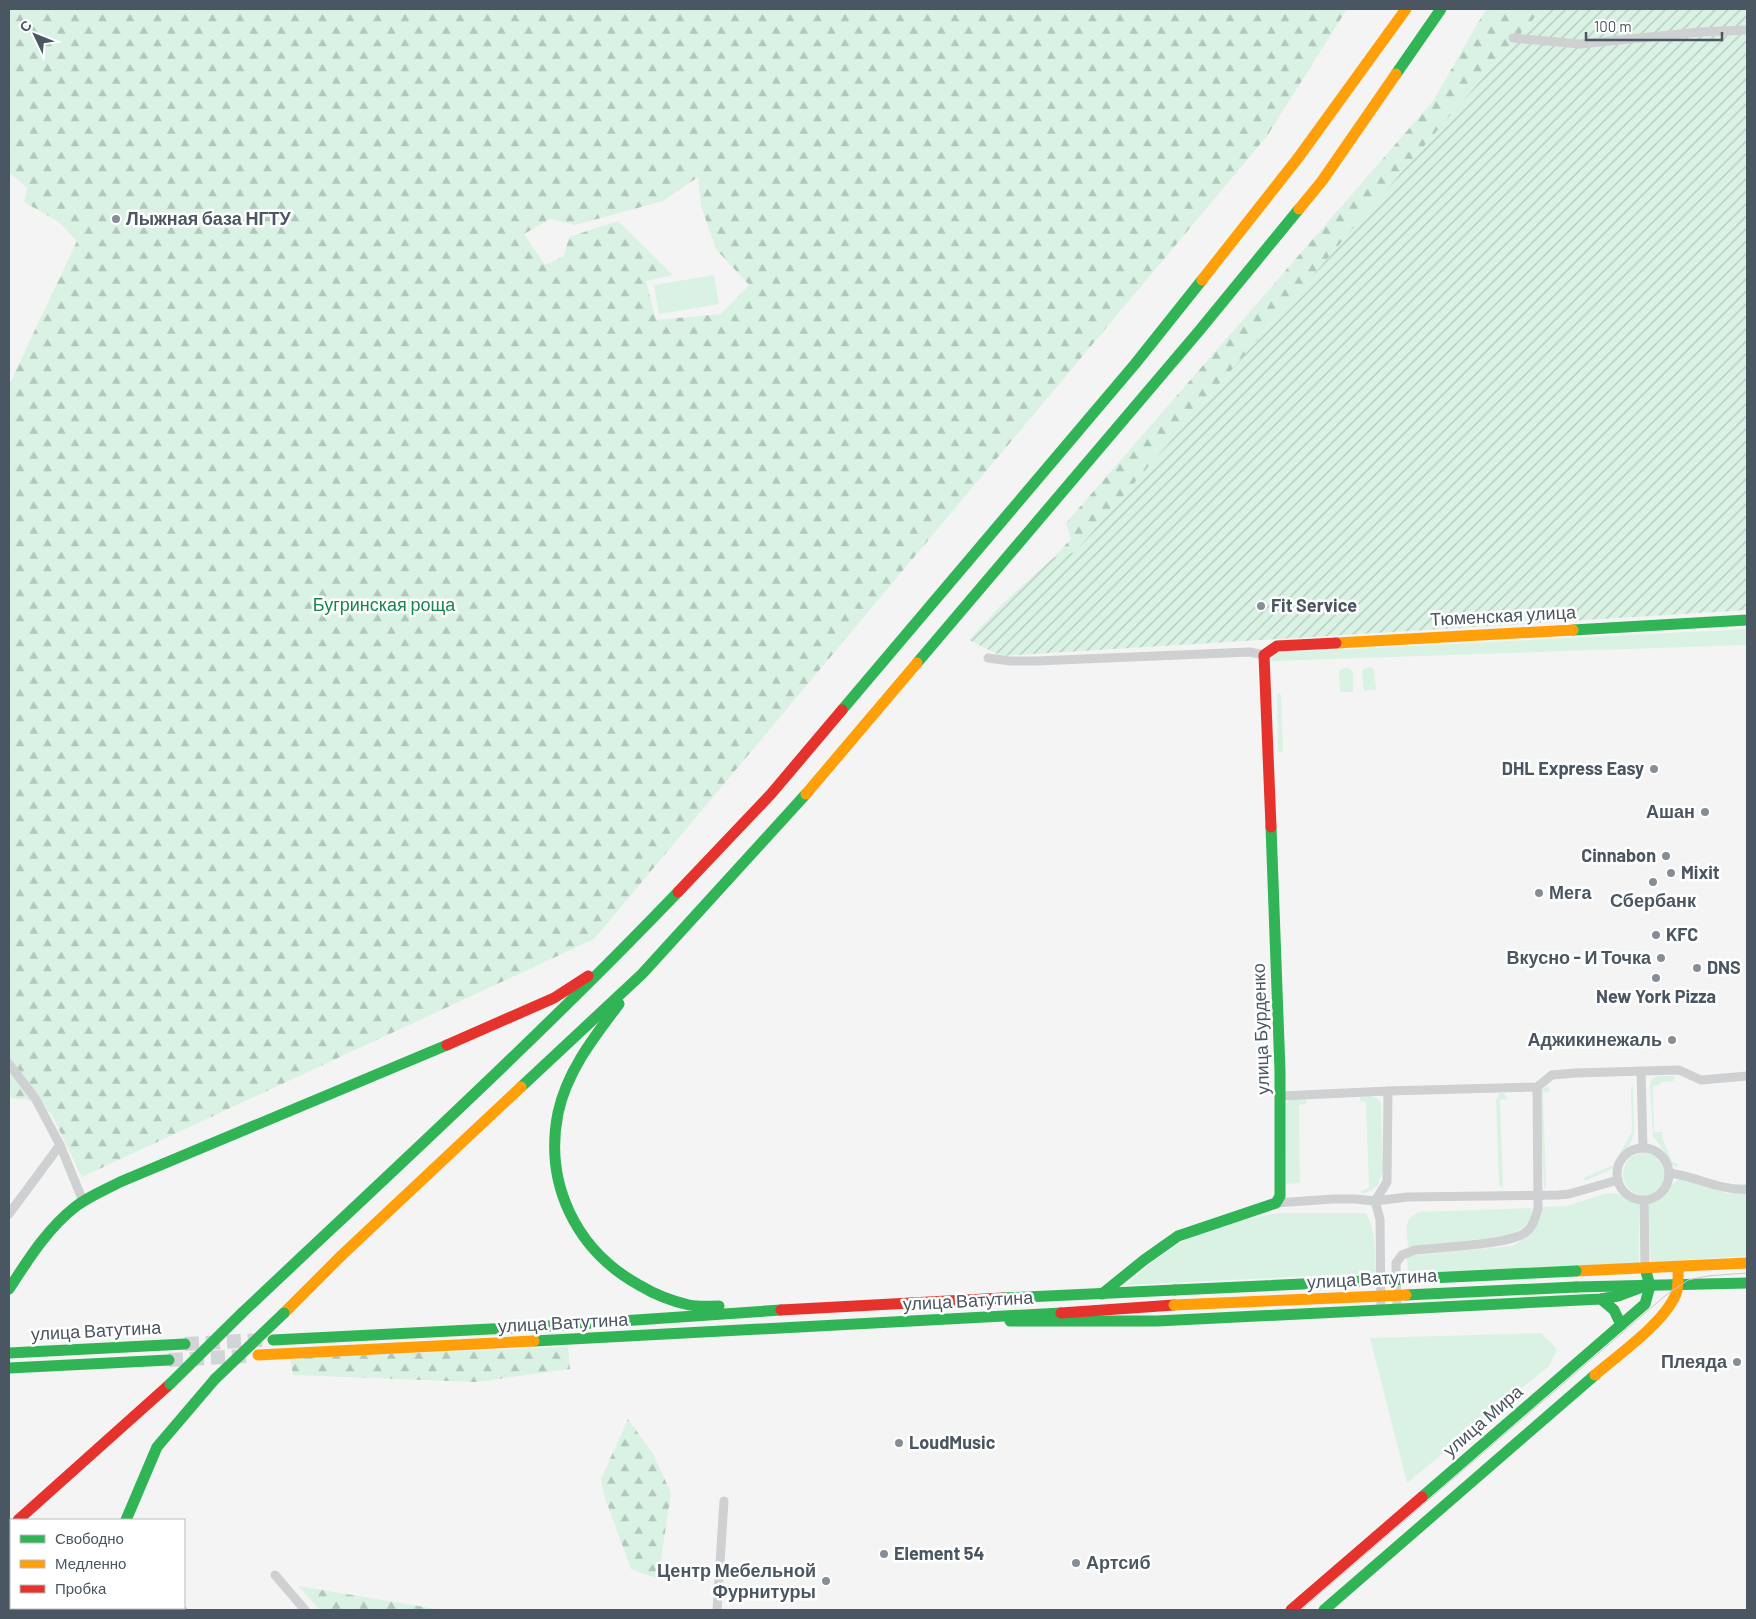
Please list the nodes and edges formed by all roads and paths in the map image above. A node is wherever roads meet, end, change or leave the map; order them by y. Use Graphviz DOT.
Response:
graph roads {
  1 [pos="1406,9"];
  2 [pos="1441,9"];
  3 [pos="1747,30"];
  4 [pos="1513,38"];
  5 [pos="1747,620"];
  6 [pos="1264,655"];
  7 [pos="988,658"];
  8 [pos="612,961"];
  9 [pos="642,974"];
  10 [pos="9,1064"];
  11 [pos="1641,1071"];
  12 [pos="1747,1076"];
  13 [pos="1537,1088"];
  14 [pos="1388,1091"];
  15 [pos="1281,1096"];
  16 [pos="60,1145"];
  17 [pos="1643,1148"];
  18 [pos="1669,1173"];
  19 [pos="1618,1180"];
  20 [pos="1747,1189"];
  21 [pos="1538,1196"];
  22 [pos="1644,1200"];
  23 [pos="83,1201"];
  24 [pos="1375,1201"];
  25 [pos="1276,1203"];
  26 [pos="9,1214"];
  27 [pos="1747,1263"];
  28 [pos="1678,1267"];
  29 [pos="1645,1268"];
  30 [pos="1747,1283"];
  31 [pos="1679,1285"];
  32 [pos="1646,1287"];
  33 [pos="9,1289"];
  34 [pos="1102,1294"];
  35 [pos="1601,1299"];
  36 [pos="1398,1310"];
  37 [pos="771,1311"];
  38 [pos="1381,1311"];
  39 [pos="982,1318"];
  40 [pos="1621,1325"];
  41 [pos="273,1340"];
  42 [pos="185,1344"];
  43 [pos="9,1353"];
  44 [pos="258,1355"];
  45 [pos="169,1360"];
  46 [pos="57,1366"];
  47 [pos="9,1368"];
  48 [pos="9,1376"];
  49 [pos="724,1501"];
  50 [pos="19,1519"];
  51 [pos="126,1519"];
  52 [pos="1394,1521"];
  53 [pos="1409,1537"];
  54 [pos="276,1575"];
  55 [pos="306,1610"];
  56 [pos="717,1610"];
  57 [pos="1291,1610"];
  58 [pos="1324,1610"];
  1 -- 8 [label="main road"];
  2 -- 9 [label="main road"];
  3 -- 4 [label="street"];
  5 -- 6 [label="main road, Тюменская улица"];
  6 -- 7 [label="street"];
  6 -- 15 [label="main road, улица Бурденко"];
  8 -- 23 [label="main road"];
  8 -- 50 [label="main road, bridge"];
  9 -- 37 [label="main road"];
  9 -- 51 [label="main road, bridge"];
  10 -- 16 [label="street"];
  11 -- 12 [label="street"];
  11 -- 13 [label="street"];
  11 -- 17 [label="street"];
  13 -- 14 [label="street"];
  13 -- 21 [label="street"];
  14 -- 15 [label="street"];
  14 -- 24 [label="street"];
  15 -- 25 [label="main road, улица Бурденко"];
  16 -- 23 [label="street"];
  16 -- 26 [label="street"];
  17 -- 18 [label="street"];
  17 -- 19 [label="street"];
  18 -- 20 [label="street"];
  18 -- 22 [label="street"];
  19 -- 21 [label="street"];
  19 -- 22 [label="street"];
  21 -- 24 [label="street"];
  21 -- 36 [label="street"];
  22 -- 29 [label="street"];
  23 -- 33 [label="main road"];
  24 -- 25 [label="street"];
  24 -- 38 [label="street"];
  25 -- 34 [label="main road"];
  27 -- 28 [label="main road"];
  28 -- 29 [label="main road"];
  28 -- 31 [label="main road"];
  29 -- 32 [label="main road"];
  29 -- 34 [label="main road, улица Ватутина, bridge"];
  30 -- 31 [label="main road"];
  31 -- 32 [label="main road, улица Ватутина"];
  31 -- 53 [label="main road"];
  32 -- 35 [label="main road"];
  32 -- 39 [label="main road, улица Ватутина, bridge"];
  32 -- 40 [label="main road, улица Мира"];
  34 -- 37 [label="main road, улица Ватутина"];
  35 -- 36 [label="main road"];
  35 -- 40 [label="main road"];
  36 -- 38 [label="main road"];
  37 -- 41 [label="main road, улица Ватутина"];
  38 -- 39 [label="main road"];
  39 -- 44 [label="main road, улица Ватутина"];
  40 -- 52 [label="main road, улица Мира"];
  42 -- 43 [label="main road, улица Ватутина"];
  45 -- 46 [label="main road, улица Ватутина"];
  46 -- 47 [label="main road, улица Ватутина"];
  46 -- 48 [label="main road"];
  49 -- 56 [label="street"];
  52 -- 53 [label="main road"];
  52 -- 57 [label="main road, улица Мира"];
  53 -- 58 [label="main road"];
  54 -- 55 [label="street"];
}
